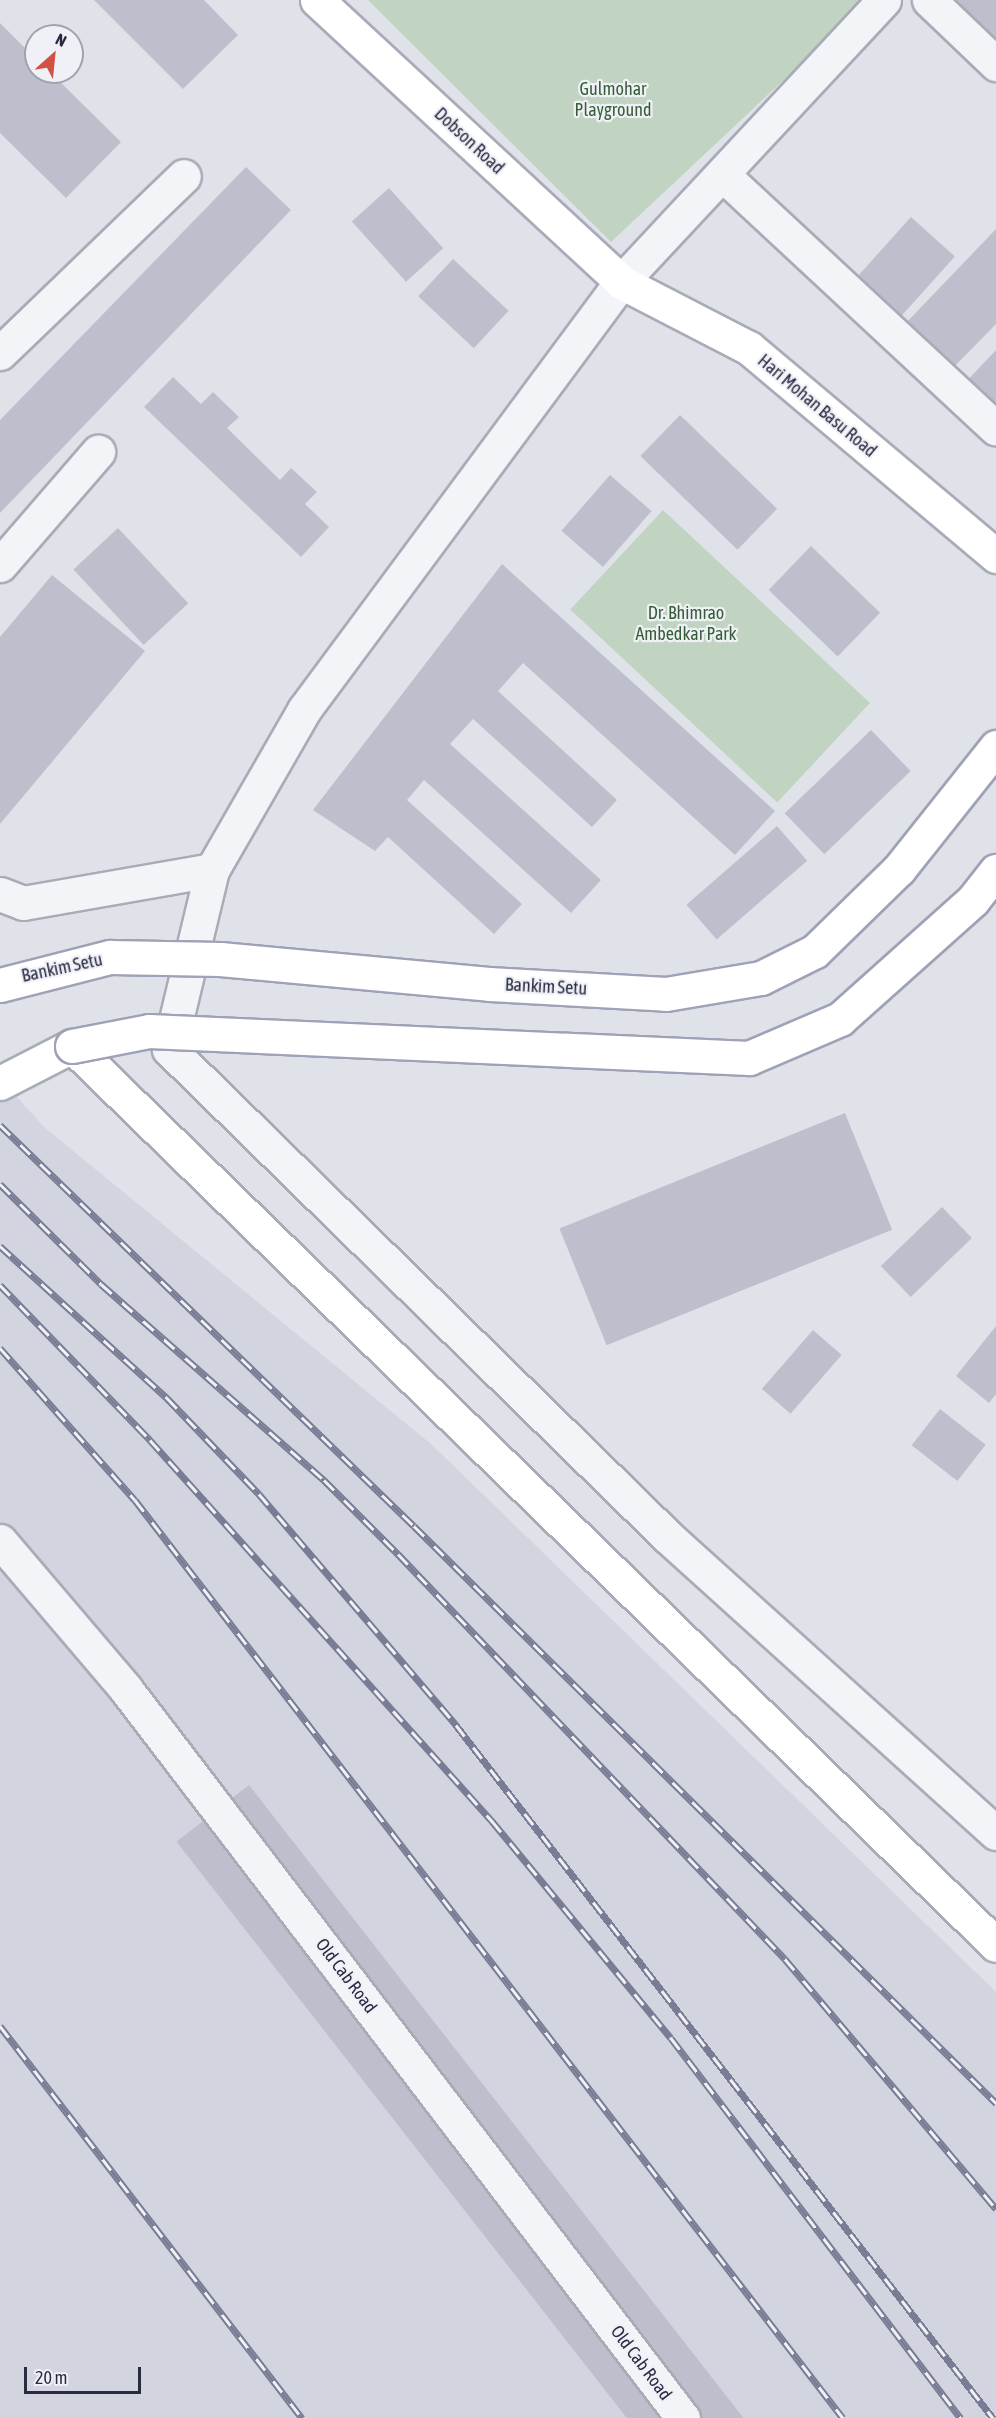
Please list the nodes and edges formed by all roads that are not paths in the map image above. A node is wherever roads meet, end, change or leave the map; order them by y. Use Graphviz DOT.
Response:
graph roads {
  1 [pos="317,0"];
  2 [pos="884,0"];
  3 [pos="929,0"];
  4 [pos="996,64"];
  5 [pos="722,174"];
  6 [pos="184,177"];
  7 [pos="621,282"];
  8 [pos="0,353"];
  9 [pos="996,429"];
  10 [pos="98,452"];
  11 [pos="996,556"];
  12 [pos="0,565"];
  13 [pos="996,747"];
  14 [pos="212,870"];
  15 [pos="996,871"];
  16 [pos="0,894"];
  17 [pos="0,985"];
  18 [pos="72,1046"];
  19 [pos="0,1083"];
  20 [pos="0,1541"];
  21 [pos="996,1833"];
  22 [pos="996,1945"];
  23 [pos="683,2418"];
  1 -- 7 [label="main road, Dobson Road"];
  2 -- 5 [label="street"];
  3 -- 4 [label="street"];
  5 -- 7 [label="street"];
  5 -- 9 [label="street"];
  6 -- 8 [label="street"];
  7 -- 11 [label="main road, Hari Mohan Basu Road"];
  7 -- 14 [label="street"];
  10 -- 12 [label="street"];
  13 -- 17 [label="main road, Bankim Setu, bridge"];
  14 -- 16 [label="street"];
  14 -- 21 [label="street"];
  15 -- 18 [label="main road, bridge"];
  18 -- 19 [label="main road"];
  18 -- 22 [label="main road"];
  20 -- 23 [label="street, Old Cab Road"];
}
